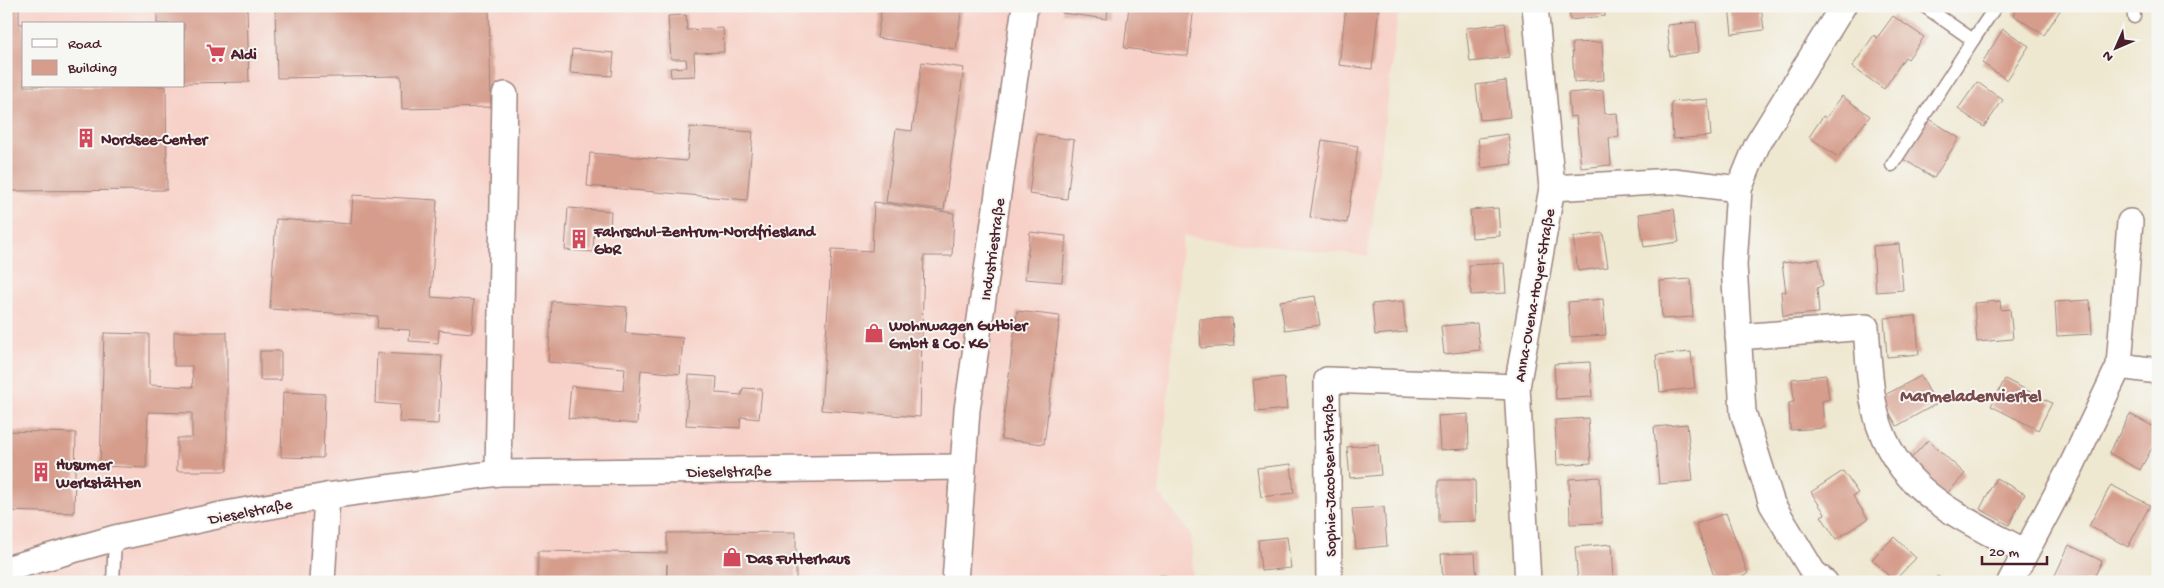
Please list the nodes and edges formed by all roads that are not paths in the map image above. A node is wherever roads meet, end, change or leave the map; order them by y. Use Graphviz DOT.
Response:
graph roads {
  1 [pos="1025,6"];
  2 [pos="1535,6"];
  3 [pos="1843,6"];
  4 [pos="1924,6"];
  5 [pos="1996,6"];
  6 [pos="1973,40"];
  7 [pos="505,95"];
  8 [pos="1892,165"];
  9 [pos="1552,188"];
  10 [pos="1739,189"];
  11 [pos="2130,222"];
  12 [pos="1738,337"];
  13 [pos="2119,366"];
  14 [pos="2158,371"];
  15 [pos="1517,388"];
  16 [pos="961,467"];
  17 [pos="498,473"];
  18 [pos="327,496"];
  19 [pos="116,538"];
  20 [pos="2026,552"];
  21 [pos="6,569"];
  22 [pos="113,582"];
  23 [pos="322,582"];
  24 [pos="955,582"];
  25 [pos="1329,582"];
  26 [pos="1528,582"];
  27 [pos="1825,582"];
  28 [pos="2010,582"];
  1 -- 16 [label="street, Industriestraße"];
  2 -- 9 [label="street, Anna-Ovena-Hoyer-Straße"];
  3 -- 10 [label="street"];
  4 -- 6 [label="lane"];
  5 -- 6 [label="lane"];
  6 -- 8 [label="lane"];
  7 -- 17 [label="street"];
  9 -- 10 [label="street, Anna-Ovena-Hoyer-Straße"];
  9 -- 15 [label="street, Anna-Ovena-Hoyer-Straße"];
  10 -- 12 [label="street"];
  11 -- 13 [label="street"];
  12 -- 20 [label="street"];
  12 -- 27 [label="street"];
  13 -- 14 [label="street"];
  13 -- 20 [label="street"];
  15 -- 25 [label="street, Sophie-Jacobsen-Straße"];
  15 -- 26 [label="street, Anna-Ovena-Hoyer-Straße"];
  16 -- 17 [label="street, Dieselstraße"];
  16 -- 24 [label="street, Industriestraße"];
  17 -- 18 [label="street, Dieselstraße"];
  18 -- 19 [label="street, Dieselstraße"];
  18 -- 23 [label="street"];
  19 -- 21 [label="street, Dieselstraße"];
  19 -- 22 [label="lane"];
  20 -- 28 [label="street"];
}
